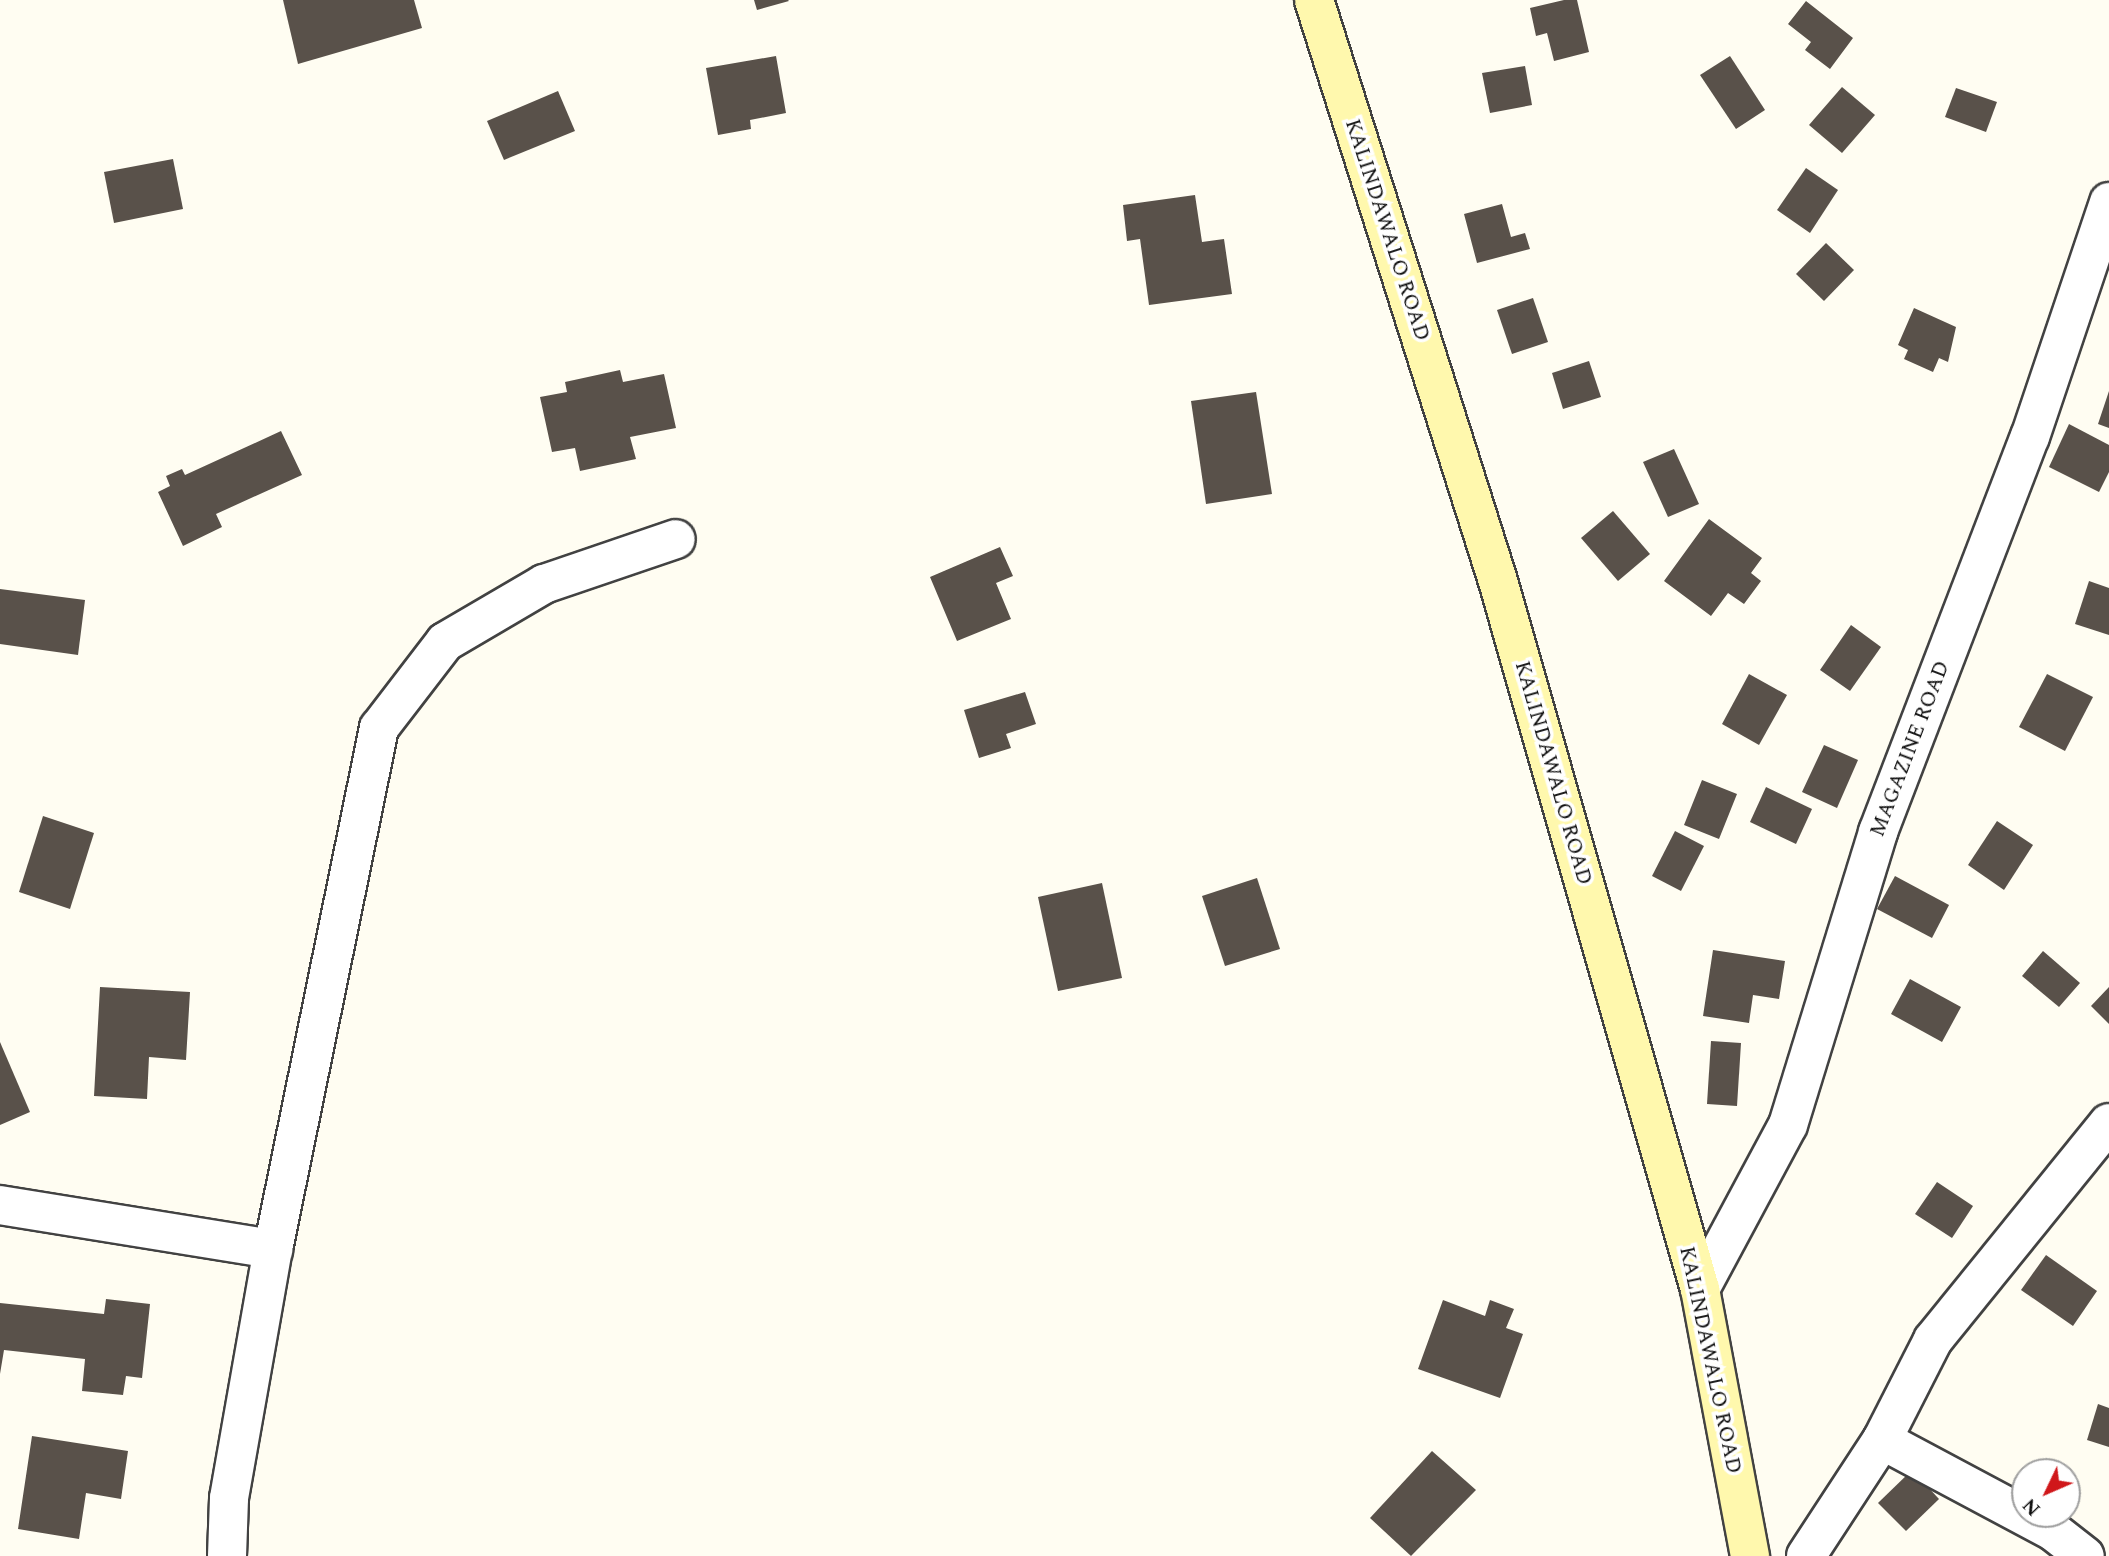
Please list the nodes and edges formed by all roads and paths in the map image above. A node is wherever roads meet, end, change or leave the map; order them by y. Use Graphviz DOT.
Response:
graph roads {
  1 [pos="1314,0"];
  2 [pos="2109,202"];
  3 [pos="676,539"];
  4 [pos="2109,1124"];
  5 [pos="0,1205"];
  6 [pos="273,1250"];
  7 [pos="1700,1289"];
  8 [pos="1882,1440"];
  9 [pos="227,1556"];
  10 [pos="1750,1556"];
  11 [pos="1806,1556"];
  12 [pos="2085,1556"];
  1 -- 7 [label="street, KALINDAWALO ROAD"];
  2 -- 7 [label="street, MAGAZINE ROAD"];
  3 -- 6 [label="street"];
  4 -- 8 [label="street"];
  5 -- 6 [label="street"];
  6 -- 9 [label="street"];
  7 -- 10 [label="street, KALINDAWALO ROAD"];
  8 -- 11 [label="street"];
  8 -- 12 [label="street"];
}
